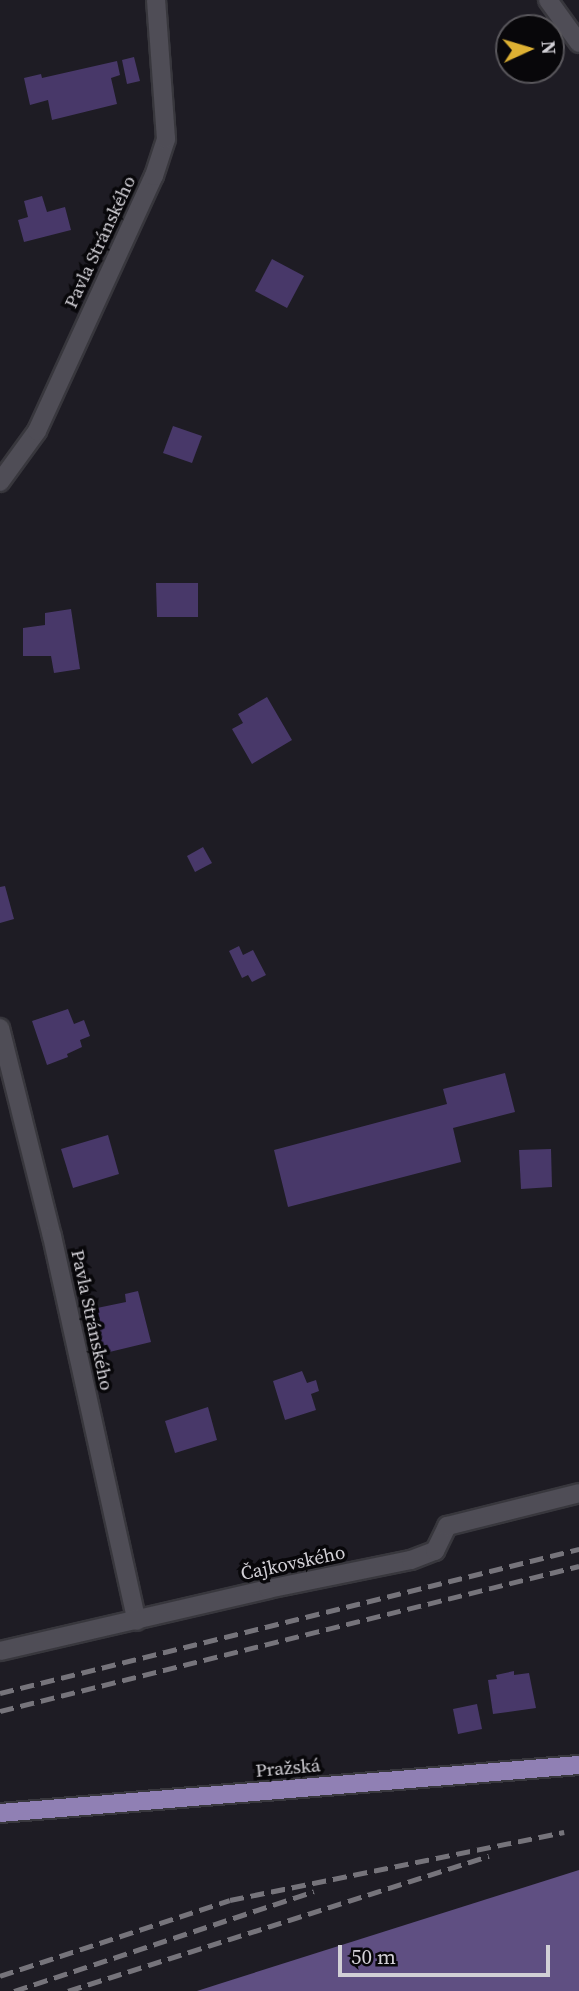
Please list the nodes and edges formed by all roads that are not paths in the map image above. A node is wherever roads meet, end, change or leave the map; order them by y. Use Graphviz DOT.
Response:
graph roads {
  1 [pos="156,0"];
  2 [pos="548,0"];
  3 [pos="579,43"];
  4 [pos="0,482"];
  5 [pos="0,1028"];
  6 [pos="579,1493"];
  7 [pos="137,1621"];
  8 [pos="0,1651"];
  9 [pos="579,1765"];
  10 [pos="0,1813"];
  1 -- 4 [label="street, Pavla Stránského"];
  2 -- 3 [label="street"];
  5 -- 7 [label="street, Pavla Stránského"];
  6 -- 7 [label="street, Čajkovského"];
  7 -- 8 [label="street, Čajkovského"];
  9 -- 10 [label="main road, Pražská"];
}
